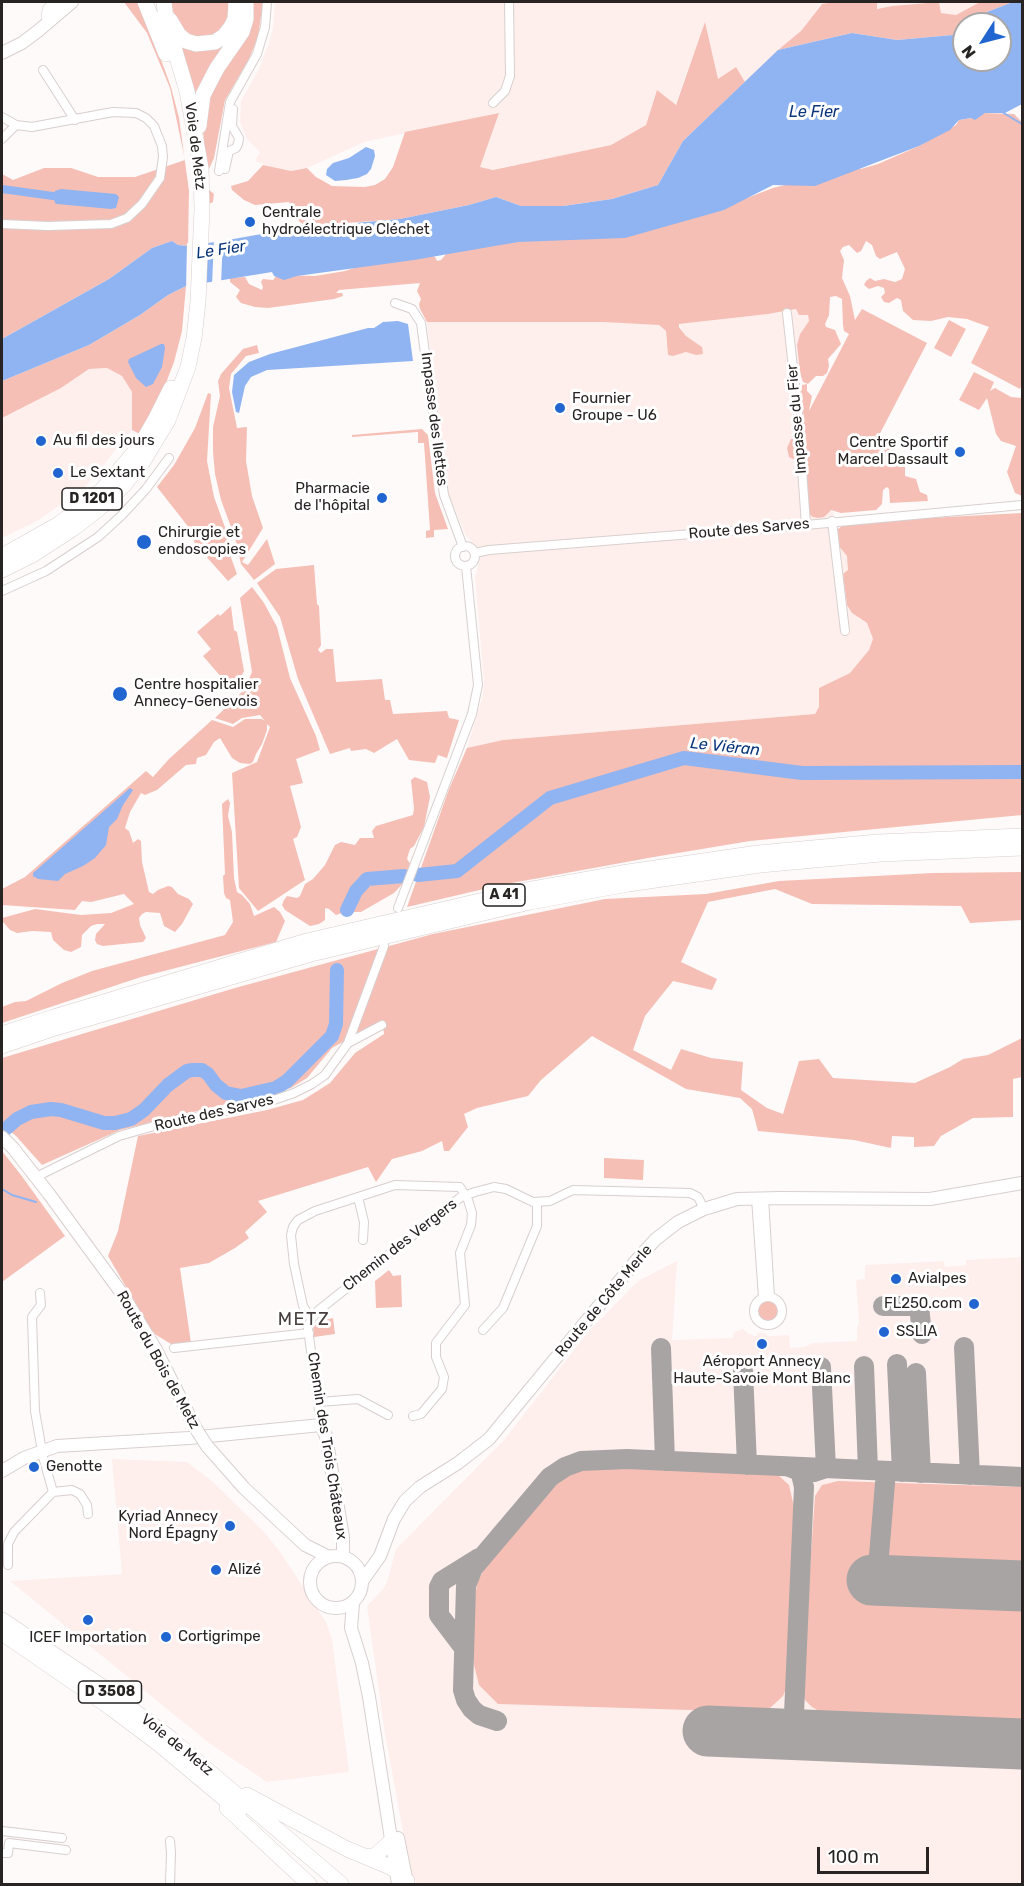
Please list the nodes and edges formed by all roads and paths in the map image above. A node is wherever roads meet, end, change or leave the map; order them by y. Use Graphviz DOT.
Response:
graph roads {
  1 [pos="72,2"];
  2 [pos="145,2"];
  3 [pos="156,2"];
  4 [pos="165,2"];
  5 [pos="236,2"];
  6 [pos="246,2"];
  7 [pos="267,2"];
  8 [pos="508,2"];
  9 [pos="56,10"];
  10 [pos="2,46"];
  11 [pos="2,53"];
  12 [pos="43,70"];
  13 [pos="235,94"];
  14 [pos="493,103"];
  15 [pos="2,117"];
  16 [pos="75,120"];
  17 [pos="186,122"];
  18 [pos="16,125"];
  19 [pos="2,139"];
  20 [pos="225,149"];
  21 [pos="201,168"];
  22 [pos="222,170"];
  23 [pos="197,210"];
  24 [pos="2,224"];
  25 [pos="395,303"];
  26 [pos="787,313"];
  27 [pos="190,337"];
  28 [pos="169,458"];
  29 [pos="1023,505"];
  30 [pos="832,521"];
  31 [pos="806,525"];
  32 [pos="463,547"];
  33 [pos="475,553"];
  34 [pos="2,556"];
  35 [pos="466,566"];
  36 [pos="2,570"];
  37 [pos="2,591"];
  38 [pos="845,631"];
  39 [pos="1023,836"];
  40 [pos="1023,848"];
  41 [pos="398,908"];
  42 [pos="384,946"];
  43 [pos="382,1025"];
  44 [pos="2,1034"];
  45 [pos="348,1042"];
  46 [pos="2,1046"];
  47 [pos="3,1138"];
  48 [pos="36,1177"];
  49 [pos="1023,1183"];
  50 [pos="466,1195"];
  51 [pos="358,1197"];
  52 [pos="760,1198"];
  53 [pos="537,1202"];
  54 [pos="704,1209"];
  55 [pos="363,1240"];
  56 [pos="40,1293"];
  57 [pos="766,1297"];
  58 [pos="311,1319"];
  59 [pos="483,1330"];
  60 [pos="309,1334"];
  61 [pos="174,1348"];
  62 [pos="319,1402"];
  63 [pos="388,1415"];
  64 [pos="414,1416"];
  65 [pos="321,1425"];
  66 [pos="41,1451"];
  67 [pos="2,1470"];
  68 [pos="53,1492"];
  69 [pos="88,1514"];
  70 [pos="305,1545"];
  71 [pos="329,1557"];
  72 [pos="343,1557"];
  73 [pos="377,1560"];
  74 [pos="355,1564"];
  75 [pos="8,1565"];
  76 [pos="312,1572"];
  77 [pos="363,1580"];
  78 [pos="353,1603"];
  79 [pos="336,1609"];
  80 [pos="2,1620"];
  81 [pos="351,1628"];
  82 [pos="2,1634"];
  83 [pos="159,1744"];
  84 [pos="378,1746"];
  85 [pos="212,1773"];
  86 [pos="2,1831"];
  87 [pos="62,1838"];
  88 [pos="170,1841"];
  89 [pos="390,1842"];
  90 [pos="66,1850"];
  91 [pos="2,1853"];
  92 [pos="366,1857"];
  93 [pos="402,1880"];
  94 [pos="170,1884"];
  95 [pos="309,1884"];
  96 [pos="326,1884"];
  97 [pos="341,1884"];
  1 -- 9 [label="main road"];
  2 -- 17 [label="highway"];
  3 -- 17 [label="highway, Voie de Metz"];
  4 -- 5 [label="highway"];
  4 -- 21 [label="highway, Voie de Metz"];
  6 -- 21 [label="highway"];
  7 -- 13 [label="street"];
  8 -- 14 [label="street"];
  9 -- 10 [label="main road"];
  9 -- 11 [label="main road"];
  12 -- 16 [label="street"];
  13 -- 20 [label="street"];
  13 -- 20 [label="street"];
  15 -- 18 [label="street"];
  16 -- 18 [label="street"];
  16 -- 24 [label="street"];
  17 -- 23 [label="highway, Voie de Metz"];
  18 -- 19 [label="street"];
  20 -- 22 [label="street"];
  21 -- 23 [label="highway, Voie de Metz"];
  23 -- 27 [label="highway, Voie de Metz"];
  25 -- 32 [label="street, Impasse des Ilettes"];
  26 -- 31 [label="street, Impasse du Fier"];
  27 -- 34 [label="highway, Voie de Metz / D 1201"];
  27 -- 36 [label="highway, Voie de Metz / D 1201"];
  28 -- 37 [label="street"];
  29 -- 30 [label="street, Route des Sarves"];
  30 -- 31 [label="street, Route des Sarves"];
  30 -- 38 [label="street"];
  31 -- 33 [label="street, Route des Sarves"];
  32 -- 33 [label="street"];
  32 -- 35 [label="street"];
  33 -- 35 [label="street"];
  35 -- 41 [label="street"];
  39 -- 44 [label="highway, A 41"];
  40 -- 46 [label="highway, A 41"];
  42 -- 45 [label="street, Route des Sarves"];
  43 -- 45 [label="street"];
  45 -- 48 [label="street, Route des Sarves"];
  47 -- 48 [label="main road, Route du Bois de Metz"];
  48 -- 70 [label="main road, Route du Bois de Metz, bridge"];
  49 -- 52 [label="main road, Route de Côte Merle"];
  50 -- 51 [label="street"];
  50 -- 53 [label="street"];
  50 -- 58 [label="street, Chemin des Vergers"];
  50 -- 64 [label="street, Chemin des Vergers"];
  51 -- 55 [label="street"];
  51 -- 58 [label="street"];
  52 -- 54 [label="main road, Route de Côte Merle"];
  52 -- 57 [label="street"];
  53 -- 54 [label="street"];
  53 -- 59 [label="street"];
  54 -- 73 [label="main road, Route de Côte Merle"];
  56 -- 66 [label="street"];
  58 -- 60 [label="street, Chemin des Trois Châteaux"];
  60 -- 61 [label="street"];
  60 -- 62 [label="street, Chemin des Trois Châteaux"];
  62 -- 63 [label="street"];
  62 -- 65 [label="street, Chemin des Trois Châteaux"];
  65 -- 66 [label="main road"];
  65 -- 72 [label="main road, Chemin des Trois Châteaux"];
  66 -- 67 [label="main road"];
  66 -- 68 [label="street"];
  68 -- 69 [label="street"];
  68 -- 75 [label="street"];
  70 -- 71 [label="main road, Route du Bois de Metz"];
  70 -- 76 [label="main road"];
  71 -- 72 [label="main road"];
  71 -- 76 [label="main road"];
  72 -- 74 [label="main road"];
  73 -- 74 [label="main road"];
  73 -- 77 [label="main road, Route de Côte Merle"];
  74 -- 77 [label="main road"];
  76 -- 79 [label="main road"];
  77 -- 78 [label="main road"];
  78 -- 79 [label="main road"];
  78 -- 81 [label="main road"];
  79 -- 81 [label="main road"];
  80 -- 85 [label="highway, Voie de Metz / D 3508"];
  81 -- 84 [label="main road"];
  82 -- 83 [label="highway, Voie de Metz / D 3508"];
  83 -- 95 [label="highway"];
  83 -- 96 [label="highway, Voie de Metz / D 3508"];
  84 -- 89 [label="main road"];
  84 -- 93 [label="main road"];
  85 -- 92 [label="highway"];
  85 -- 97 [label="highway, Voie de Metz / D 3508"];
  86 -- 87 [label="street"];
  88 -- 94 [label="street"];
  89 -- 92 [label="highway"];
  89 -- 93 [label="main road"];
  90 -- 91 [label="street"];
  92 -- 93 [label="highway"];
}
